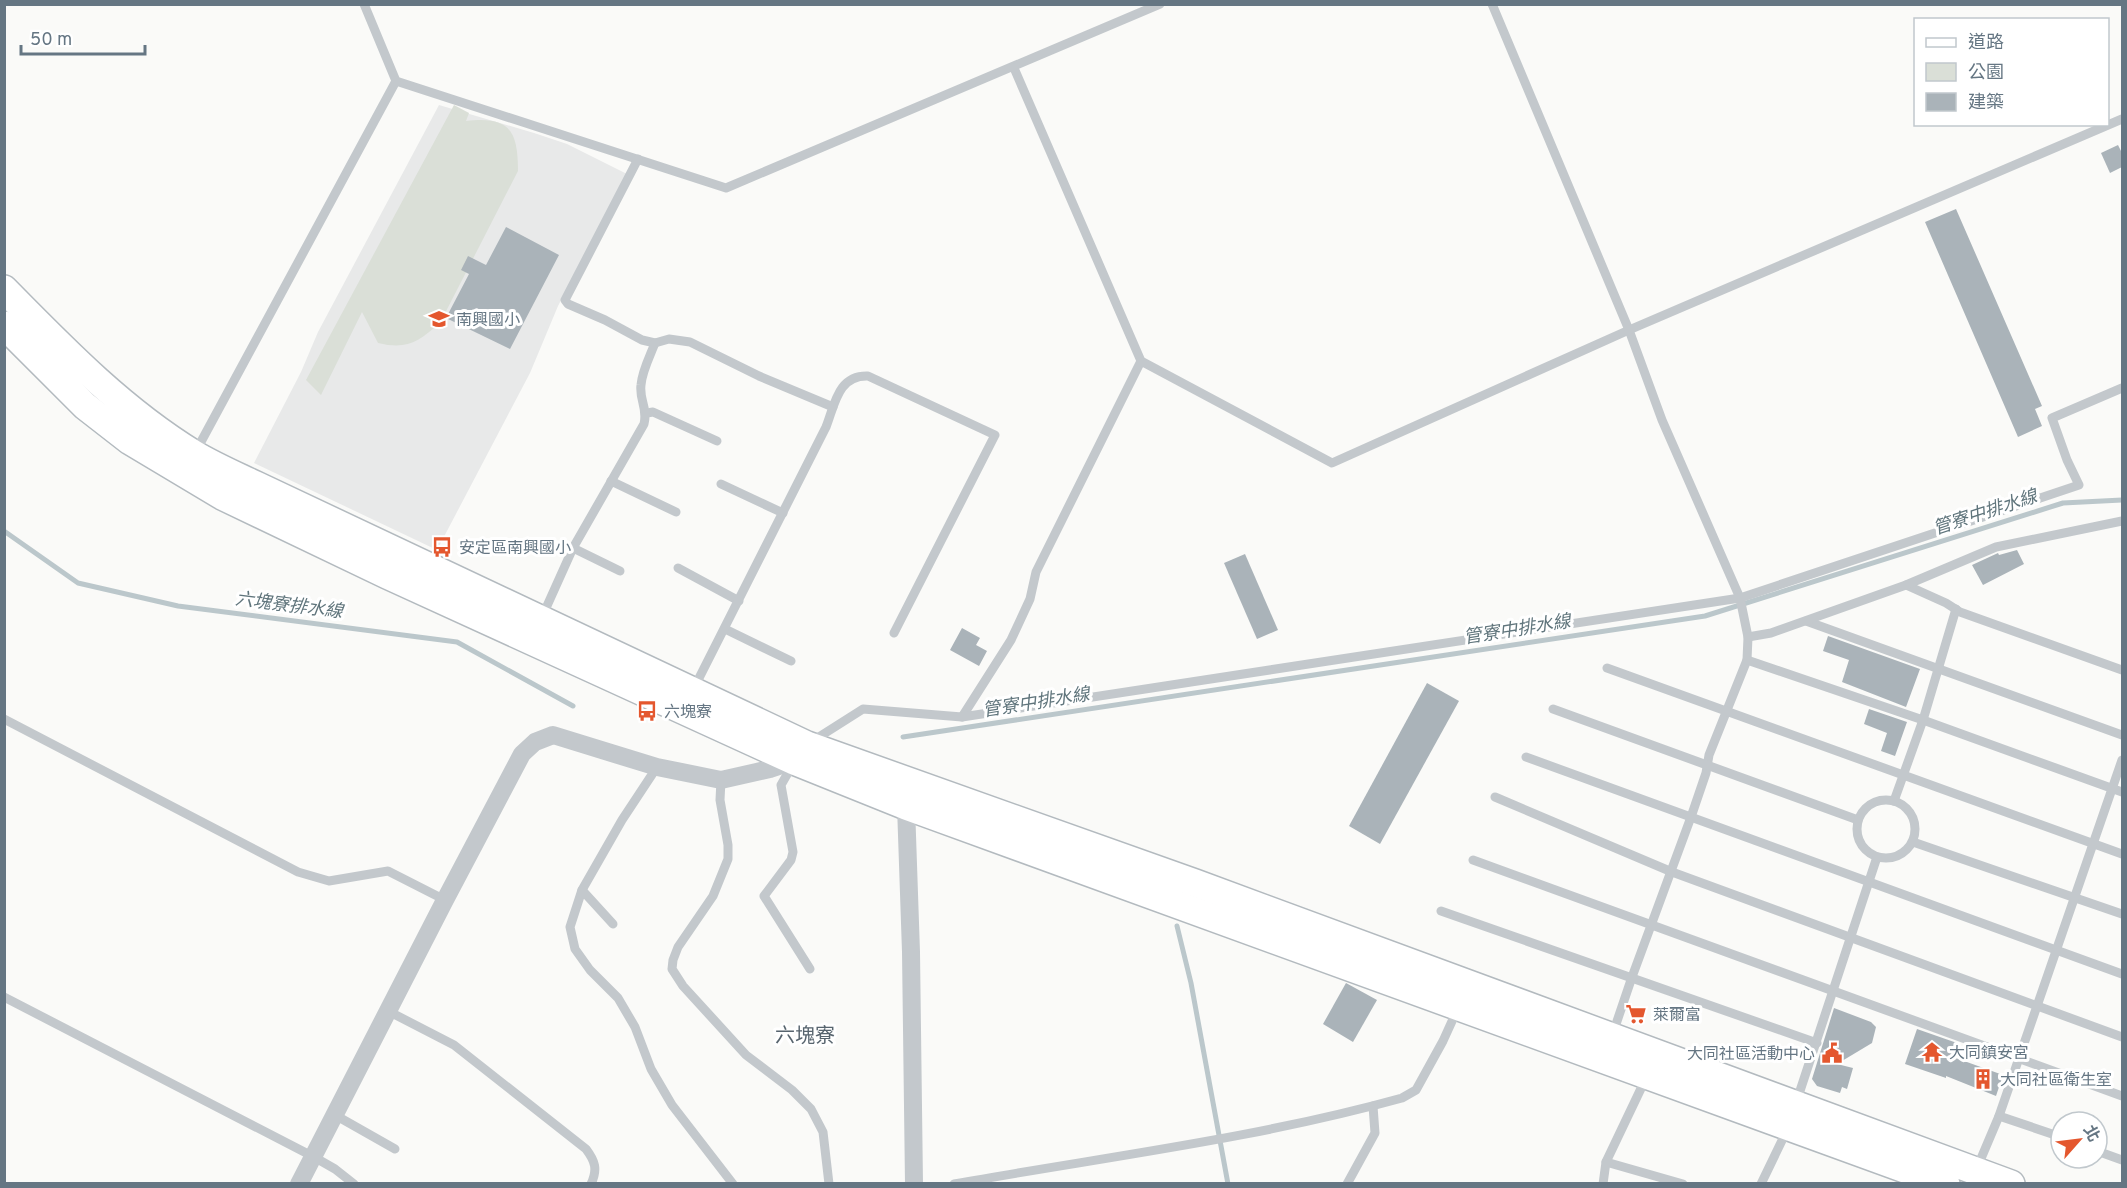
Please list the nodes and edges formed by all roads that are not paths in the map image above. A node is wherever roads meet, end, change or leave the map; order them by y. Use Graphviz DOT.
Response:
graph roads {
  1 [pos="364,4"];
  2 [pos="1160,4"];
  3 [pos="1492,4"];
  4 [pos="1014,68"];
  5 [pos="396,81"];
  6 [pos="2103,126"];
  7 [pos="638,159"];
  8 [pos="4,289"];
  9 [pos="4,325"];
  10 [pos="1629,330"];
  11 [pos="655,342"];
  12 [pos="1141,361"];
  13 [pos="2122,388"];
  14 [pos="833,407"];
  15 [pos="647,413"];
  16 [pos="717,441"];
  17 [pos="189,464"];
  18 [pos="611,481"];
  19 [pos="721,484"];
  20 [pos="676,512"];
  21 [pos="783,513"];
  22 [pos="2122,521"];
  23 [pos="573,548"];
  24 [pos="678,568"];
  25 [pos="620,571"];
  26 [pos="1906,585"];
  27 [pos="1740,598"];
  28 [pos="739,601"];
  29 [pos="1956,609"];
  30 [pos="540,620"];
  31 [pos="1806,621"];
  32 [pos="725,629"];
  33 [pos="894,633"];
  34 [pos="1748,637"];
  35 [pos="1747,660"];
  36 [pos="791,661"];
  37 [pos="1607,668"];
  38 [pos="1939,669"];
  39 [pos="2122,670"];
  40 [pos="692,692"];
  41 [pos="1553,709"];
  42 [pos="1727,712"];
  43 [pos="962,717"];
  44 [pos="4,719"];
  45 [pos="1923,720"];
  46 [pos="2122,735"];
  47 [pos="800,753"];
  48 [pos="1526,757"];
  49 [pos="2122,760"];
  50 [pos="1707,765"];
  51 [pos="657,767"];
  52 [pos="1903,775"];
  53 [pos="721,780"];
  54 [pos="2112,788"];
  55 [pos="2122,792"];
  56 [pos="1495,797"];
  57 [pos="1894,801"];
  58 [pos="906,806"];
  59 [pos="1691,817"];
  60 [pos="1858,820"];
  61 [pos="1913,842"];
  62 [pos="2092,844"];
  63 [pos="2122,855"];
  64 [pos="1877,857"];
  65 [pos="1473,860"];
  66 [pos="1672,872"];
  67 [pos="1869,881"];
  68 [pos="582,890"];
  69 [pos="2075,897"];
  70 [pos="445,900"];
  71 [pos="1441,911"];
  72 [pos="2122,914"];
  73 [pos="612,924"];
  74 [pos="1652,925"];
  75 [pos="1851,937"];
  76 [pos="2056,951"];
  77 [pos="810,969"];
  78 [pos="2122,974"];
  79 [pos="1632,977"];
  80 [pos="1834,991"];
  81 [pos="1463,994"];
  82 [pos="4,997"];
  83 [pos="2037,1006"];
  84 [pos="388,1011"];
  85 [pos="2122,1037"];
  86 [pos="1817,1043"];
  87 [pos="1608,1048"];
  88 [pos="2019,1059"];
  89 [pos="1651,1064"];
  90 [pos="2122,1096"];
  91 [pos="1372,1106"];
  92 [pos="335,1115"];
  93 [pos="1792,1115"];
  94 [pos="1999,1116"];
  95 [pos="2049,1133"];
  96 [pos="395,1149"];
  97 [pos="314,1157"];
  98 [pos="1606,1161"];
  99 [pos="1974,1177"];
  100 [pos="299,1184"];
  101 [pos="354,1184"];
  102 [pos="591,1184"];
  103 [pos="733,1184"];
  104 [pos="829,1184"];
  105 [pos="914,1184"];
  106 [pos="954,1184"];
  107 [pos="1347,1184"];
  108 [pos="1603,1184"];
  109 [pos="1683,1184"];
  110 [pos="1761,1184"];
  111 [pos="1946,1184"];
  112 [pos="2011,1184"];
  1 -- 5 [label="lane"];
  2 -- 4 [label="lane"];
  3 -- 10 [label="lane"];
  4 -- 7 [label="lane"];
  4 -- 12 [label="lane"];
  5 -- 7 [label="lane"];
  5 -- 17 [label="lane"];
  6 -- 10 [label="lane"];
  7 -- 11 [label="lane"];
  8 -- 17 [label="main road"];
  9 -- 17 [label="main road"];
  10 -- 12 [label="lane"];
  10 -- 27 [label="lane"];
  11 -- 14 [label="lane"];
  11 -- 15 [label="lane"];
  12 -- 43 [label="lane"];
  13 -- 27 [label="lane"];
  14 -- 21 [label="lane"];
  14 -- 33 [label="lane"];
  15 -- 16 [label="lane"];
  15 -- 18 [label="lane"];
  17 -- 30 [label="main road"];
  17 -- 47 [label="main road"];
  18 -- 20 [label="lane"];
  18 -- 23 [label="lane"];
  19 -- 21 [label="lane"];
  21 -- 28 [label="lane"];
  22 -- 26 [label="lane"];
  23 -- 25 [label="lane"];
  23 -- 30 [label="lane"];
  24 -- 28 [label="lane"];
  26 -- 29 [label="lane"];
  26 -- 31 [label="lane"];
  27 -- 34 [label="lane"];
  27 -- 43 [label="lane"];
  28 -- 32 [label="lane"];
  29 -- 38 [label="lane"];
  29 -- 39 [label="lane"];
  30 -- 40 [label="main road"];
  31 -- 34 [label="lane"];
  31 -- 38 [label="lane"];
  32 -- 36 [label="lane"];
  32 -- 40 [label="lane"];
  34 -- 35 [label="lane"];
  35 -- 42 [label="lane"];
  35 -- 45 [label="lane"];
  37 -- 42 [label="lane"];
  38 -- 45 [label="lane"];
  38 -- 46 [label="lane"];
  40 -- 47 [label="main road"];
  41 -- 50 [label="lane"];
  42 -- 50 [label="lane"];
  42 -- 52 [label="lane"];
  43 -- 47 [label="lane"];
  44 -- 70 [label="lane"];
  45 -- 52 [label="lane"];
  45 -- 54 [label="lane"];
  47 -- 53 [label="street"];
  47 -- 58 [label="main road"];
  47 -- 77 [label="lane"];
  47 -- 81 [label="main road"];
  48 -- 59 [label="lane"];
  49 -- 54 [label="lane"];
  50 -- 59 [label="lane"];
  50 -- 60 [label="lane"];
  51 -- 53 [label="street"];
  51 -- 68 [label="lane"];
  51 -- 70 [label="street"];
  52 -- 57 [label="lane"];
  52 -- 62 [label="lane"];
  53 -- 104 [label="lane"];
  54 -- 55 [label="lane"];
  54 -- 62 [label="lane"];
  56 -- 66 [label="lane"];
  57 -- 60 [label="lane"];
  57 -- 61 [label="lane"];
  58 -- 81 [label="main road"];
  58 -- 105 [label="street"];
  59 -- 66 [label="lane"];
  59 -- 67 [label="lane"];
  60 -- 64 [label="lane"];
  61 -- 64 [label="lane"];
  61 -- 69 [label="lane"];
  62 -- 63 [label="lane"];
  62 -- 69 [label="lane"];
  64 -- 67 [label="lane"];
  65 -- 74 [label="lane"];
  66 -- 74 [label="lane"];
  66 -- 75 [label="lane"];
  67 -- 75 [label="lane"];
  67 -- 76 [label="lane"];
  68 -- 73 [label="lane"];
  68 -- 103 [label="lane"];
  69 -- 72 [label="lane"];
  69 -- 76 [label="lane"];
  70 -- 84 [label="street"];
  71 -- 79 [label="lane"];
  74 -- 79 [label="lane"];
  74 -- 80 [label="lane"];
  75 -- 80 [label="lane"];
  75 -- 83 [label="lane"];
  76 -- 78 [label="lane"];
  76 -- 83 [label="lane"];
  79 -- 86 [label="lane"];
  79 -- 87 [label="lane"];
  80 -- 86 [label="lane"];
  80 -- 88 [label="lane"];
  81 -- 87 [label="main road"];
  81 -- 91 [label="lane"];
  82 -- 97 [label="lane"];
  83 -- 85 [label="lane"];
  83 -- 88 [label="lane"];
  84 -- 92 [label="street"];
  84 -- 102 [label="lane"];
  86 -- 93 [label="lane"];
  87 -- 89 [label="main road"];
  88 -- 90 [label="lane"];
  88 -- 94 [label="lane"];
  89 -- 93 [label="main road"];
  89 -- 98 [label="lane"];
  91 -- 106 [label="lane"];
  91 -- 107 [label="lane"];
  92 -- 96 [label="lane"];
  92 -- 97 [label="street"];
  93 -- 99 [label="main road"];
  93 -- 110 [label="lane"];
  93 -- 111 [label="main road"];
  94 -- 95 [label="lane"];
  94 -- 99 [label="lane"];
  97 -- 100 [label="street"];
  97 -- 101 [label="lane"];
  98 -- 108 [label="lane"];
  98 -- 109 [label="lane"];
  99 -- 112 [label="main road"];
}
